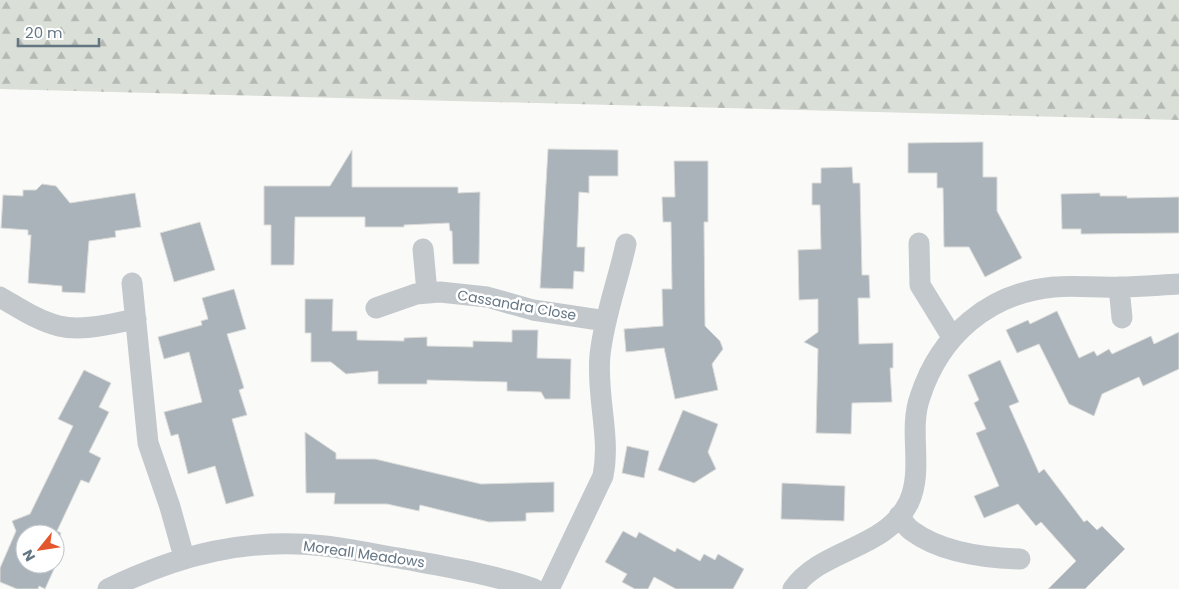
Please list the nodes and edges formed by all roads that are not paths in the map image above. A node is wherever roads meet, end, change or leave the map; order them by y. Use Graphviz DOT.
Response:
graph roads {
  1 [pos="919,243"];
  2 [pos="626,244"];
  3 [pos="423,249"];
  4 [pos="132,283"];
  5 [pos="1179,284"];
  6 [pos="1119,287"];
  7 [pos="427,292"];
  8 [pos="0,297"];
  9 [pos="376,308"];
  10 [pos="1122,318"];
  11 [pos="136,319"];
  12 [pos="606,321"];
  13 [pos="952,337"];
  14 [pos="899,516"];
  15 [pos="184,557"];
  16 [pos="1020,559"];
  17 [pos="108,589"];
  18 [pos="534,589"];
  19 [pos="549,589"];
  20 [pos="793,589"];
  1 -- 13 [label="street"];
  2 -- 12 [label="street"];
  3 -- 7 [label="street"];
  4 -- 11 [label="street"];
  5 -- 6 [label="street"];
  6 -- 10 [label="street"];
  6 -- 13 [label="street"];
  7 -- 9 [label="street, Cassandra Close"];
  7 -- 12 [label="street, Cassandra Close"];
  8 -- 11 [label="street"];
  11 -- 15 [label="street"];
  12 -- 19 [label="street"];
  13 -- 14 [label="street"];
  14 -- 16 [label="street"];
  14 -- 20 [label="street"];
  15 -- 17 [label="street, Moreall Meadows"];
  15 -- 18 [label="street, Moreall Meadows"];
}
